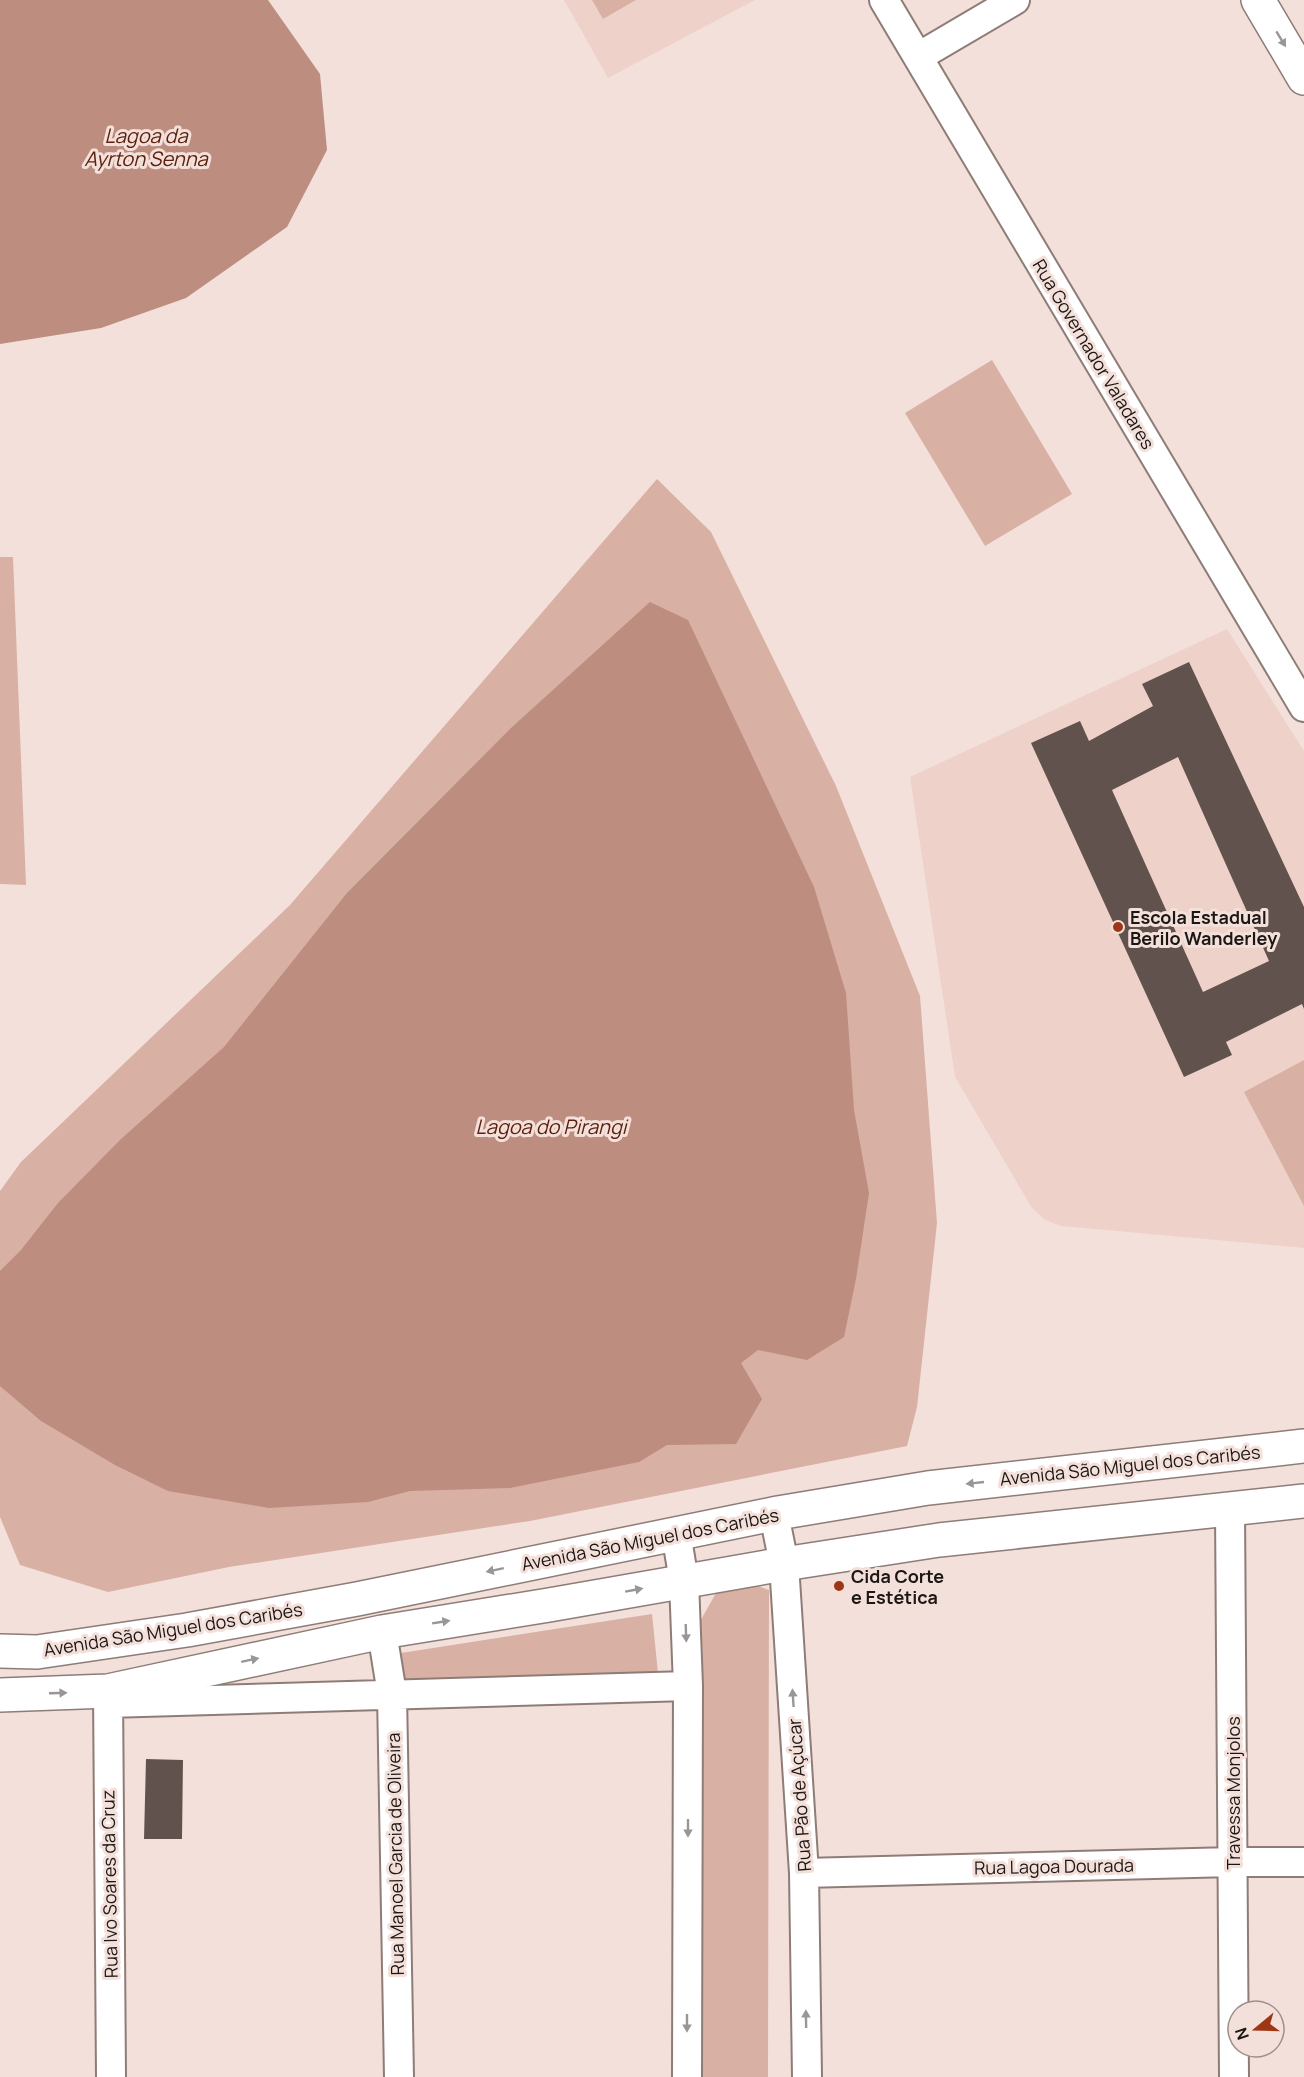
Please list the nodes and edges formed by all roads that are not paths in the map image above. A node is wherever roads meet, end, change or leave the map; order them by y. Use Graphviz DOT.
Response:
graph roads {
  1 [pos="884,0"];
  2 [pos="1015,0"];
  3 [pos="1258,0"];
  4 [pos="918,57"];
  5 [pos="1304,78"];
  6 [pos="1304,707"];
  7 [pos="1304,1446"];
  8 [pos="1304,1501"];
  9 [pos="1230,1510"];
  10 [pos="774,1514"];
  11 [pos="676,1533"];
  12 [pos="784,1564"];
  13 [pos="684,1581"];
  14 [pos="382,1632"];
  15 [pos="0,1651"];
  16 [pos="688,1686"];
  17 [pos="392,1694"];
  18 [pos="0,1695"];
  19 [pos="108,1697"];
  20 [pos="1233,1862"];
  21 [pos="1304,1862"];
  22 [pos="804,1873"];
  23 [pos="111,2077"];
  24 [pos="399,2077"];
  25 [pos="687,2077"];
  26 [pos="807,2077"];
  27 [pos="1234,2077"];
  1 -- 4 [label="street, Rua Governador Valadares"];
  2 -- 4 [label="street"];
  3 -- 5 [label="main road, one-way"];
  4 -- 6 [label="street, Rua Governador Valadares"];
  7 -- 10 [label="main road, Avenida São Miguel dos Caribés, one-way"];
  8 -- 9 [label="main road"];
  9 -- 12 [label="main road"];
  9 -- 20 [label="street, Travessa Monjolos"];
  10 -- 11 [label="main road, Avenida São Miguel dos Caribés"];
  10 -- 12 [label="street, Rua Pão de Açúcar"];
  11 -- 13 [label="street"];
  11 -- 15 [label="main road, Avenida São Miguel dos Caribés, one-way"];
  12 -- 13 [label="main road"];
  22 -- 12 [label="street, Rua Pão de Açúcar, one-way"];
  14 -- 13 [label="main road, one-way"];
  13 -- 16 [label="street, one-way"];
  14 -- 17 [label="street, Rua Manoel Garcia de Oliveira"];
  19 -- 14 [label="main road, one-way"];
  16 -- 17 [label="street"];
  16 -- 25 [label="street, one-way"];
  17 -- 19 [label="street"];
  17 -- 24 [label="street, Rua Manoel Garcia de Oliveira"];
  18 -- 19 [label="main road, one-way"];
  19 -- 23 [label="street, Rua Ivo Soares da Cruz"];
  20 -- 21 [label="street, Rua Lagoa Dourada"];
  20 -- 22 [label="street, Rua Lagoa Dourada"];
  20 -- 27 [label="street, Travessa Monjolos"];
  26 -- 22 [label="street, Rua Pão de Açúcar, one-way"];
}
